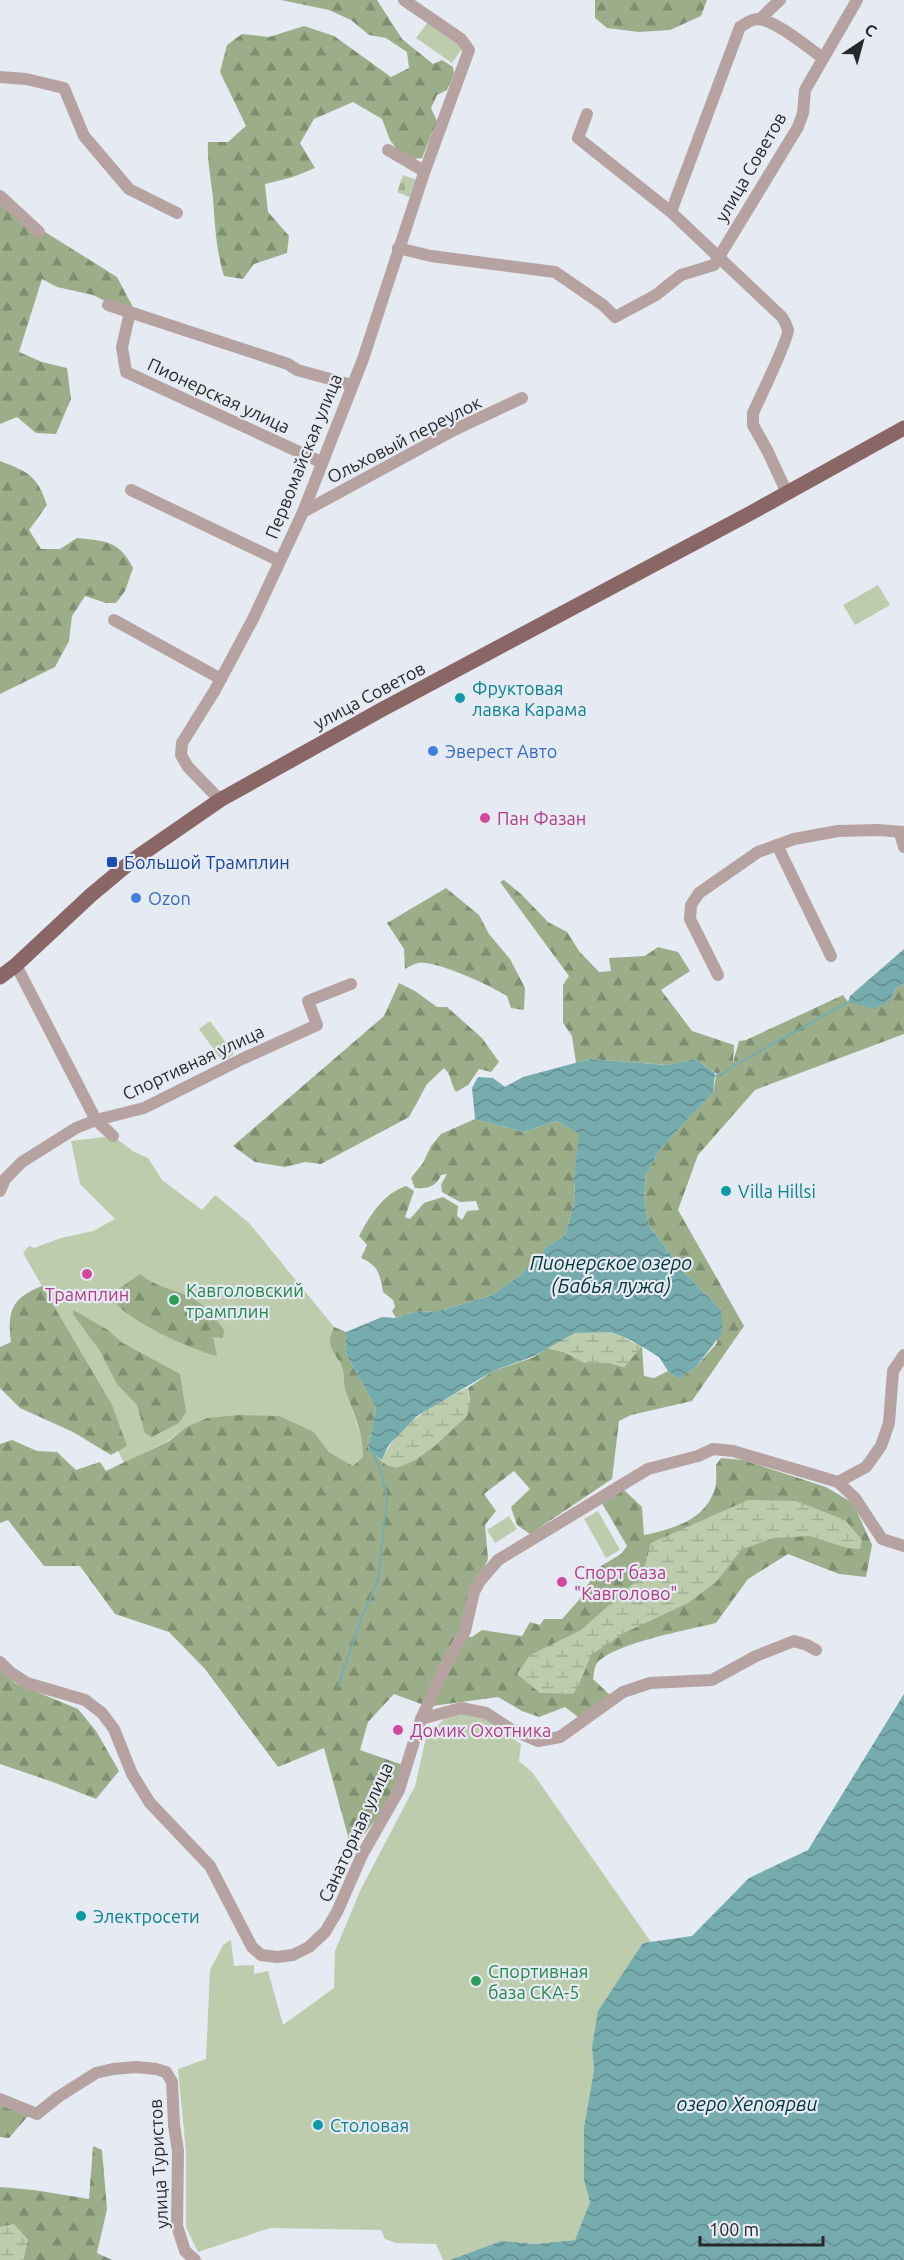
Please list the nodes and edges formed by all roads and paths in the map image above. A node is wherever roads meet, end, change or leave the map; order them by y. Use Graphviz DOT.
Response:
graph roads {
  1 [pos="404,0"];
  2 [pos="780,0"];
  3 [pos="857,0"];
  4 [pos="760,19"];
  5 [pos="823,58"];
  6 [pos="0,76"];
  7 [pos="587,114"];
  8 [pos="388,150"];
  9 [pos="424,171"];
  10 [pos="0,195"];
  11 [pos="671,212"];
  12 [pos="177,213"];
  13 [pos="39,232"];
  14 [pos="398,248"];
  15 [pos="720,257"];
  16 [pos="108,305"];
  17 [pos="130,312"];
  18 [pos="352,385"];
  19 [pos="522,398"];
  20 [pos="904,428"];
  21 [pos="321,462"];
  22 [pos="131,490"];
  23 [pos="787,493"];
  24 [pos="303,512"];
  25 [pos="280,561"];
  26 [pos="114,620"];
  27 [pos="221,679"];
  28 [pos="220,800"];
  29 [pos="902,832"];
  30 [pos="777,845"];
  31 [pos="904,847"];
  32 [pos="831,957"];
  33 [pos="16,965"];
  34 [pos="718,975"];
  35 [pos="0,976"];
  36 [pos="351,984"];
  37 [pos="96,1120"];
  38 [pos="113,1136"];
  39 [pos="0,1191"];
  40 [pos="904,1355"];
  41 [pos="838,1482"];
  42 [pos="904,1546"];
  43 [pos="816,1650"];
  44 [pos="0,1662"];
  45 [pos="421,1719"];
  46 [pos="0,2098"];
  47 [pos="195,2260"];
  1 -- 9 [label="street, Первомайская улица"];
  2 -- 4 [label="street"];
  3 -- 5 [label="street, улица Советов"];
  4 -- 5 [label="street"];
  4 -- 11 [label="street"];
  5 -- 15 [label="street, улица Советов"];
  6 -- 12 [label="street"];
  7 -- 11 [label="street, улица Советов"];
  8 -- 9 [label="street"];
  9 -- 14 [label="street, Первомайская улица"];
  10 -- 13 [label="street"];
  11 -- 15 [label="street, улица Советов"];
  14 -- 15 [label="street"];
  14 -- 18 [label="street, Первомайская улица"];
  15 -- 23 [label="street, улица Советов"];
  16 -- 17 [label="street"];
  17 -- 18 [label="street"];
  17 -- 21 [label="street, Пионерская улица"];
  18 -- 21 [label="street, Первомайская улица"];
  19 -- 24 [label="street, Ольховый переулок"];
  20 -- 23 [label="main road, улица Советов"];
  21 -- 24 [label="street, Первомайская улица"];
  22 -- 25 [label="street"];
  23 -- 28 [label="main road, улица Советов"];
  24 -- 25 [label="street, Первомайская улица"];
  25 -- 27 [label="street, Первомайская улица"];
  26 -- 27 [label="street"];
  27 -- 28 [label="street, Первомайская улица"];
  28 -- 33 [label="main road, улица Советов"];
  29 -- 30 [label="street"];
  29 -- 31 [label="street"];
  30 -- 32 [label="street"];
  30 -- 34 [label="street"];
  33 -- 35 [label="main road, улица Советов"];
  33 -- 37 [label="street"];
  36 -- 37 [label="street, Спортивная улица"];
  37 -- 38 [label="street"];
  37 -- 39 [label="street, Спортивная улица"];
  40 -- 41 [label="street"];
  41 -- 42 [label="street"];
  41 -- 45 [label="street, Санаторная улица"];
  43 -- 45 [label="street"];
  44 -- 45 [label="street, Санаторная улица"];
  46 -- 47 [label="street, улица Туристов"];
}
